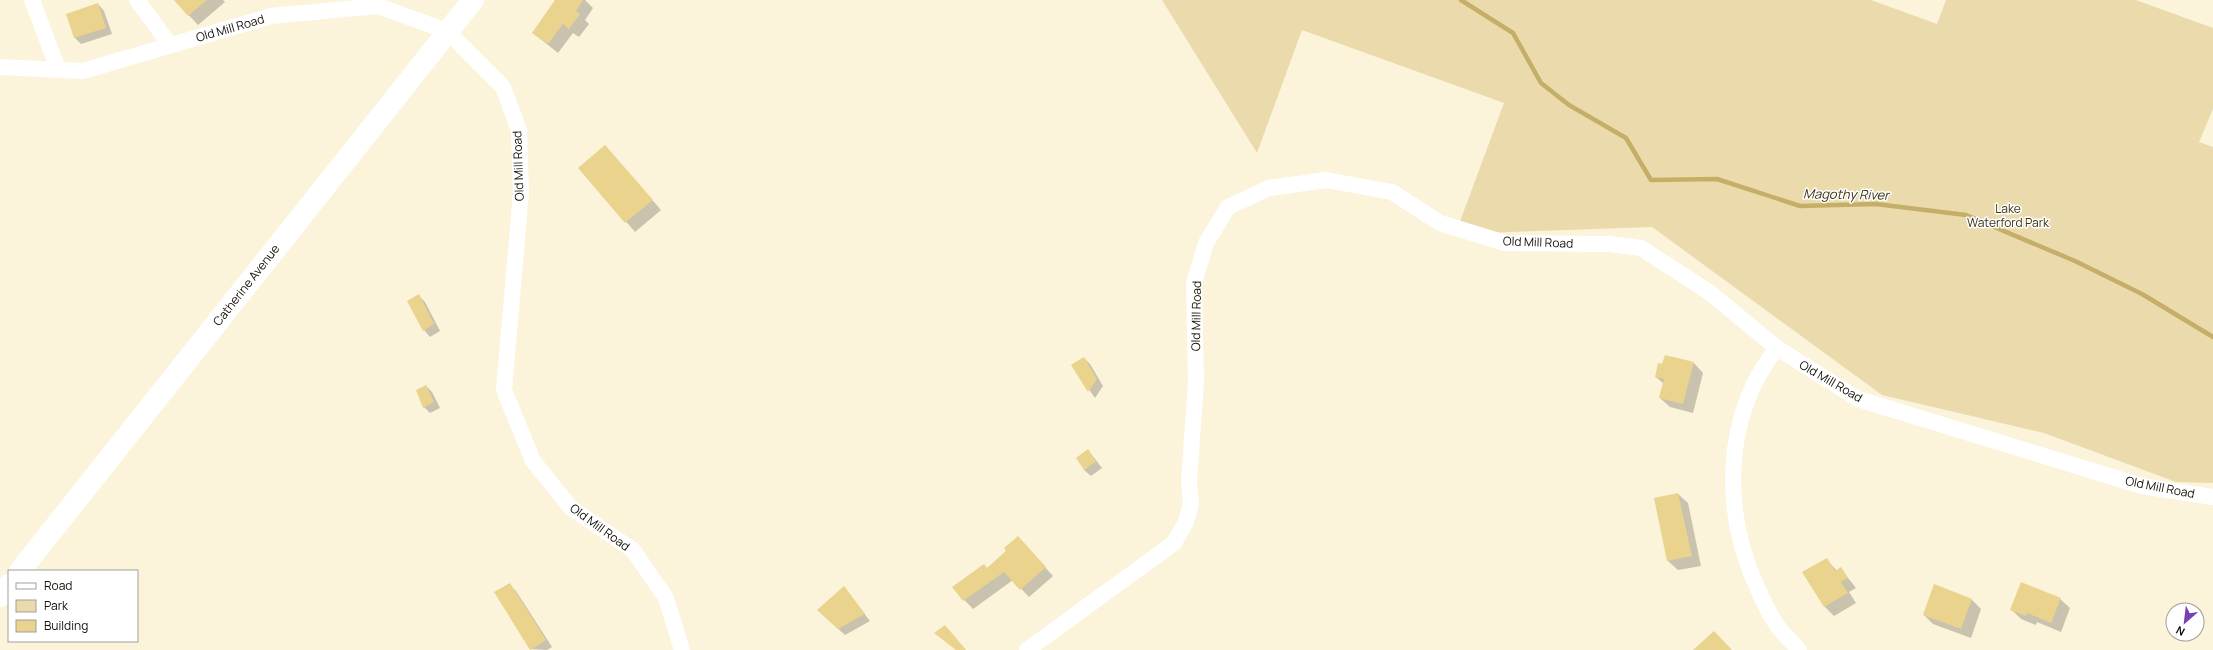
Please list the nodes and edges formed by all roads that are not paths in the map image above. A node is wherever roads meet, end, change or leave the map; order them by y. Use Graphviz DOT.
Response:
graph roads {
  1 [pos="32,0"];
  2 [pos="137,0"];
  3 [pos="473,0"];
  4 [pos="447,31"];
  5 [pos="170,45"];
  6 [pos="0,67"];
  7 [pos="58,69"];
  8 [pos="1777,348"];
  9 [pos="2213,497"];
  10 [pos="21,570"];
  11 [pos="8,586"];
  12 [pos="0,596"];
  13 [pos="682,650"];
  14 [pos="1027,650"];
  15 [pos="1800,650"];
  1 -- 7 [label="street"];
  2 -- 5 [label="street"];
  3 -- 4 [label="street, Catherine Avenue"];
  4 -- 5 [label="street, Old Mill Road"];
  4 -- 10 [label="street, Catherine Avenue"];
  4 -- 13 [label="street, Old Mill Road"];
  5 -- 7 [label="street, Old Mill Road"];
  6 -- 7 [label="street, Old Mill Road"];
  8 -- 9 [label="street, Old Mill Road"];
  8 -- 14 [label="street, Old Mill Road"];
  8 -- 15 [label="street"];
  11 -- 12 [label="street"];
}
